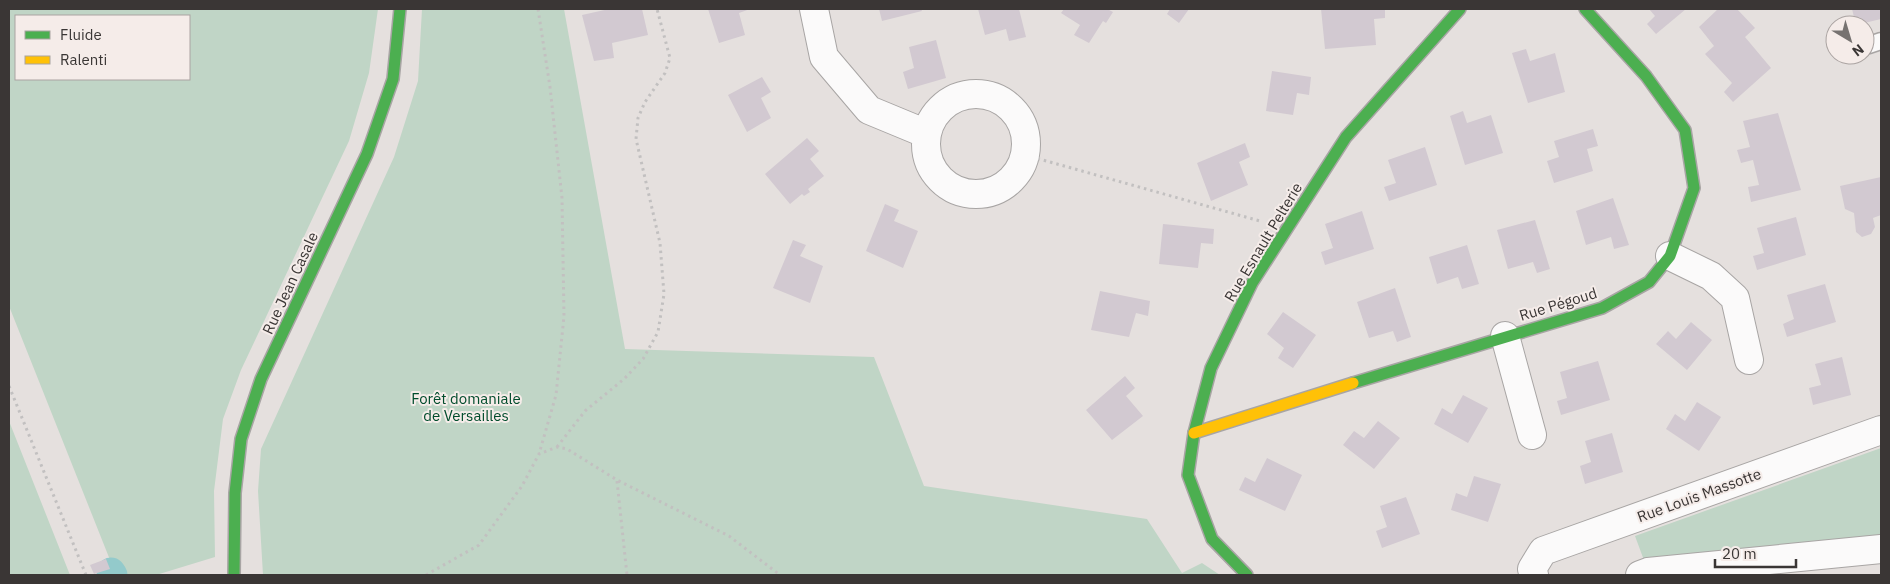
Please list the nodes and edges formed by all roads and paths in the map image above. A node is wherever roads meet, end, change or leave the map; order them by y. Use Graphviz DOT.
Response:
graph roads {
  1 [pos="400,9"];
  2 [pos="538,9"];
  3 [pos="657,9"];
  4 [pos="814,9"];
  5 [pos="1460,9"];
  6 [pos="1585,9"];
  7 [pos="926,134"];
  8 [pos="1025,155"];
  9 [pos="1288,229"];
  10 [pos="1670,256"];
  11 [pos="1505,336"];
  12 [pos="1748,360"];
  13 [pos="9,386"];
  14 [pos="1881,430"];
  15 [pos="1194,433"];
  16 [pos="1532,435"];
  17 [pos="557,447"];
  18 [pos="539,454"];
  19 [pos="617,480"];
  20 [pos="1881,549"];
  21 [pos="86,575"];
  22 [pos="234,575"];
  23 [pos="426,575"];
  24 [pos="627,575"];
  25 [pos="780,575"];
  26 [pos="1248,575"];
  27 [pos="1534,575"];
  28 [pos="1640,575"];
  1 -- 22 [label="street, Rue Jean Casale"];
  2 -- 18 [label="path"];
  3 -- 17 [label="path"];
  4 -- 7 [label="street"];
  5 -- 9 [label="street, Rue Esnault Pelterie"];
  6 -- 10 [label="street, Rue Pégoud"];
  7 -- 8 [label="street"];
  7 -- 8 [label="street"];
  8 -- 9 [label="path"];
  9 -- 15 [label="street, Rue Esnault Pelterie"];
  10 -- 11 [label="street, Rue Pégoud"];
  10 -- 12 [label="street"];
  11 -- 15 [label="street, Rue Pégoud"];
  11 -- 16 [label="street"];
  13 -- 21 [label="path"];
  14 -- 27 [label="street, Rue Louis Massotte"];
  15 -- 26 [label="street, Rue Esnault Pelterie"];
  17 -- 18 [label="path"];
  17 -- 19 [label="path"];
  18 -- 23 [label="path"];
  19 -- 24 [label="path"];
  19 -- 25 [label="path"];
  20 -- 28 [label="street"];
}
